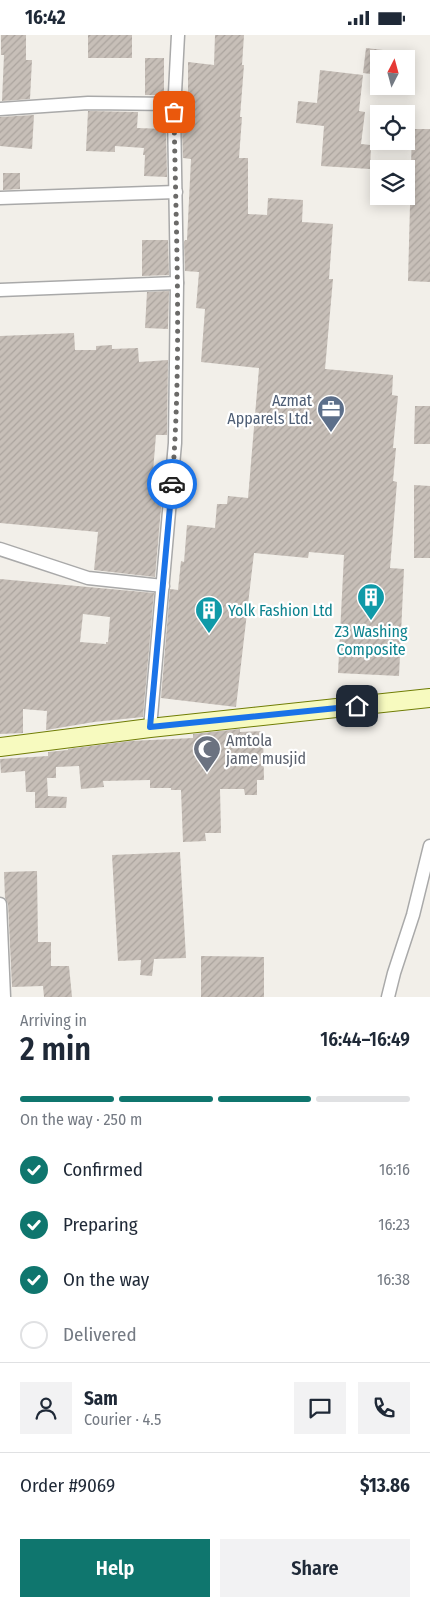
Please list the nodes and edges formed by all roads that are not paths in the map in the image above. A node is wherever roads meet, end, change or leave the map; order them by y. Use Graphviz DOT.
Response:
graph roads {
  1 [pos="178,35"];
  2 [pos="175,103"];
  3 [pos="0,109"];
  4 [pos="176,191"];
  5 [pos="0,198"];
  6 [pos="177,283"];
  7 [pos="0,290"];
  8 [pos="0,549"];
  9 [pos="163,586"];
  10 [pos="430,698"];
  11 [pos="150,727"];
  12 [pos="0,747"];
  13 [pos="430,846"];
  14 [pos="0,904"];
  15 [pos="4,997"];
  16 [pos="388,997"];
  1 -- 2 [label="street"];
  2 -- 3 [label="street"];
  2 -- 4 [label="street"];
  4 -- 5 [label="street"];
  4 -- 6 [label="street"];
  6 -- 7 [label="street"];
  6 -- 9 [label="street"];
  8 -- 9 [label="street"];
  9 -- 11 [label="street"];
  10 -- 11 [label="main road"];
  11 -- 12 [label="main road"];
  13 -- 16 [label="street"];
  14 -- 15 [label="street"];
}
